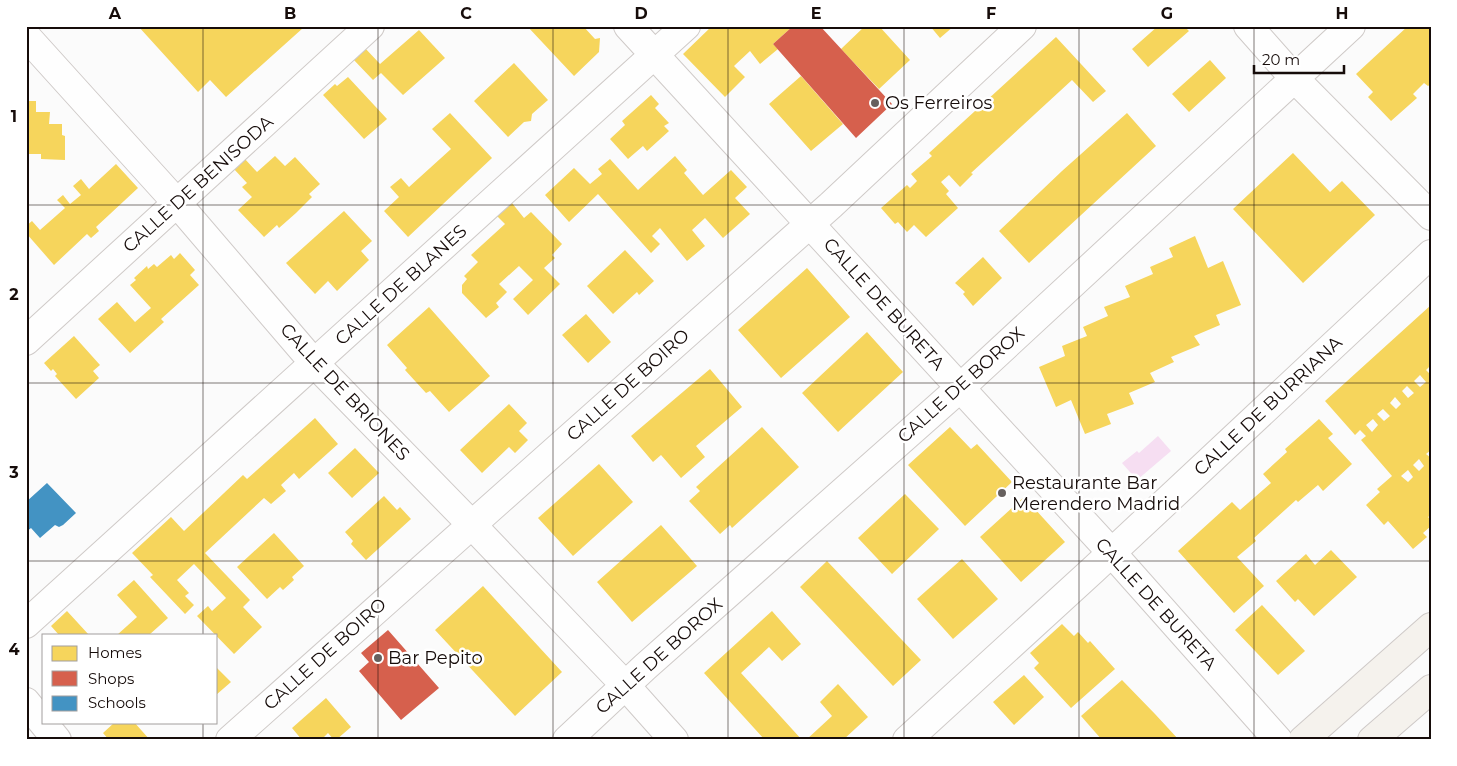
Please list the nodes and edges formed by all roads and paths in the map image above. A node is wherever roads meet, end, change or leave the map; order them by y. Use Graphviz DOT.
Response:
graph roads {
  1 [pos="37,26"];
  2 [pos="370,26"];
  3 [pos="628,26"];
  4 [pos="686,26"];
  5 [pos="1022,26"];
  6 [pos="1248,26"];
  7 [pos="1350,26"];
  8 [pos="26,36"];
  9 [pos="654,56"];
  10 [pos="1294,78"];
  11 [pos="178,203"];
  12 [pos="1431,216"];
  13 [pos="809,223"];
  14 [pos="1431,254"];
  15 [pos="26,341"];
  16 [pos="314,363"];
  17 [pos="960,388"];
  18 [pos="472,524"];
  19 [pos="1111,552"];
  20 [pos="26,624"];
  21 [pos="1431,627"];
  22 [pos="626,685"];
  23 [pos="1431,688"];
  24 [pos="26,702"];
  25 [pos="42,722"];
  26 [pos="44,724"];
  27 [pos="57,740"];
  28 [pos="230,740"];
  29 [pos="567,740"];
  30 [pos="674,740"];
  31 [pos="907,740"];
  32 [pos="1278,740"];
  33 [pos="1303,740"];
  34 [pos="1372,740"];
  1 -- 8 [label="street"];
  2 -- 11 [label="street, CALLE DE BENISODA"];
  3 -- 9 [label="street, CALLE DE BURETA"];
  4 -- 9 [label="street, CALLE DE BLANES"];
  5 -- 13 [label="street, CALLE DE BOIRO"];
  6 -- 10 [label="street"];
  7 -- 10 [label="street, CALLE DE BOROX"];
  8 -- 11 [label="street, CALLE DE BRIONES"];
  9 -- 13 [label="street, CALLE DE BURETA"];
  9 -- 16 [label="street, CALLE DE BLANES"];
  10 -- 12 [label="street"];
  10 -- 17 [label="street, CALLE DE BOROX"];
  11 -- 15 [label="street, CALLE DE BENISODA"];
  11 -- 16 [label="street, CALLE DE BRIONES"];
  13 -- 17 [label="street, CALLE DE BURETA"];
  13 -- 18 [label="street, CALLE DE BOIRO"];
  14 -- 19 [label="street, CALLE DE BURRIANA"];
  16 -- 18 [label="street, CALLE DE BRIONES"];
  16 -- 20 [label="street, CALLE DE BLANES"];
  17 -- 19 [label="street, CALLE DE BURETA"];
  17 -- 22 [label="street, CALLE DE BOROX"];
  18 -- 22 [label="street, CALLE DE BRIONES"];
  18 -- 28 [label="street, CALLE DE BOIRO"];
  19 -- 31 [label="street, CALLE DE BURRIANA"];
  19 -- 32 [label="street, CALLE DE BURETA"];
  21 -- 33 [label="main road"];
  22 -- 29 [label="street, CALLE DE BOROX"];
  22 -- 30 [label="street, CALLE DE BRIONES"];
  23 -- 34 [label="main road"];
  24 -- 25 [label="street"];
  26 -- 27 [label="street"];
}
